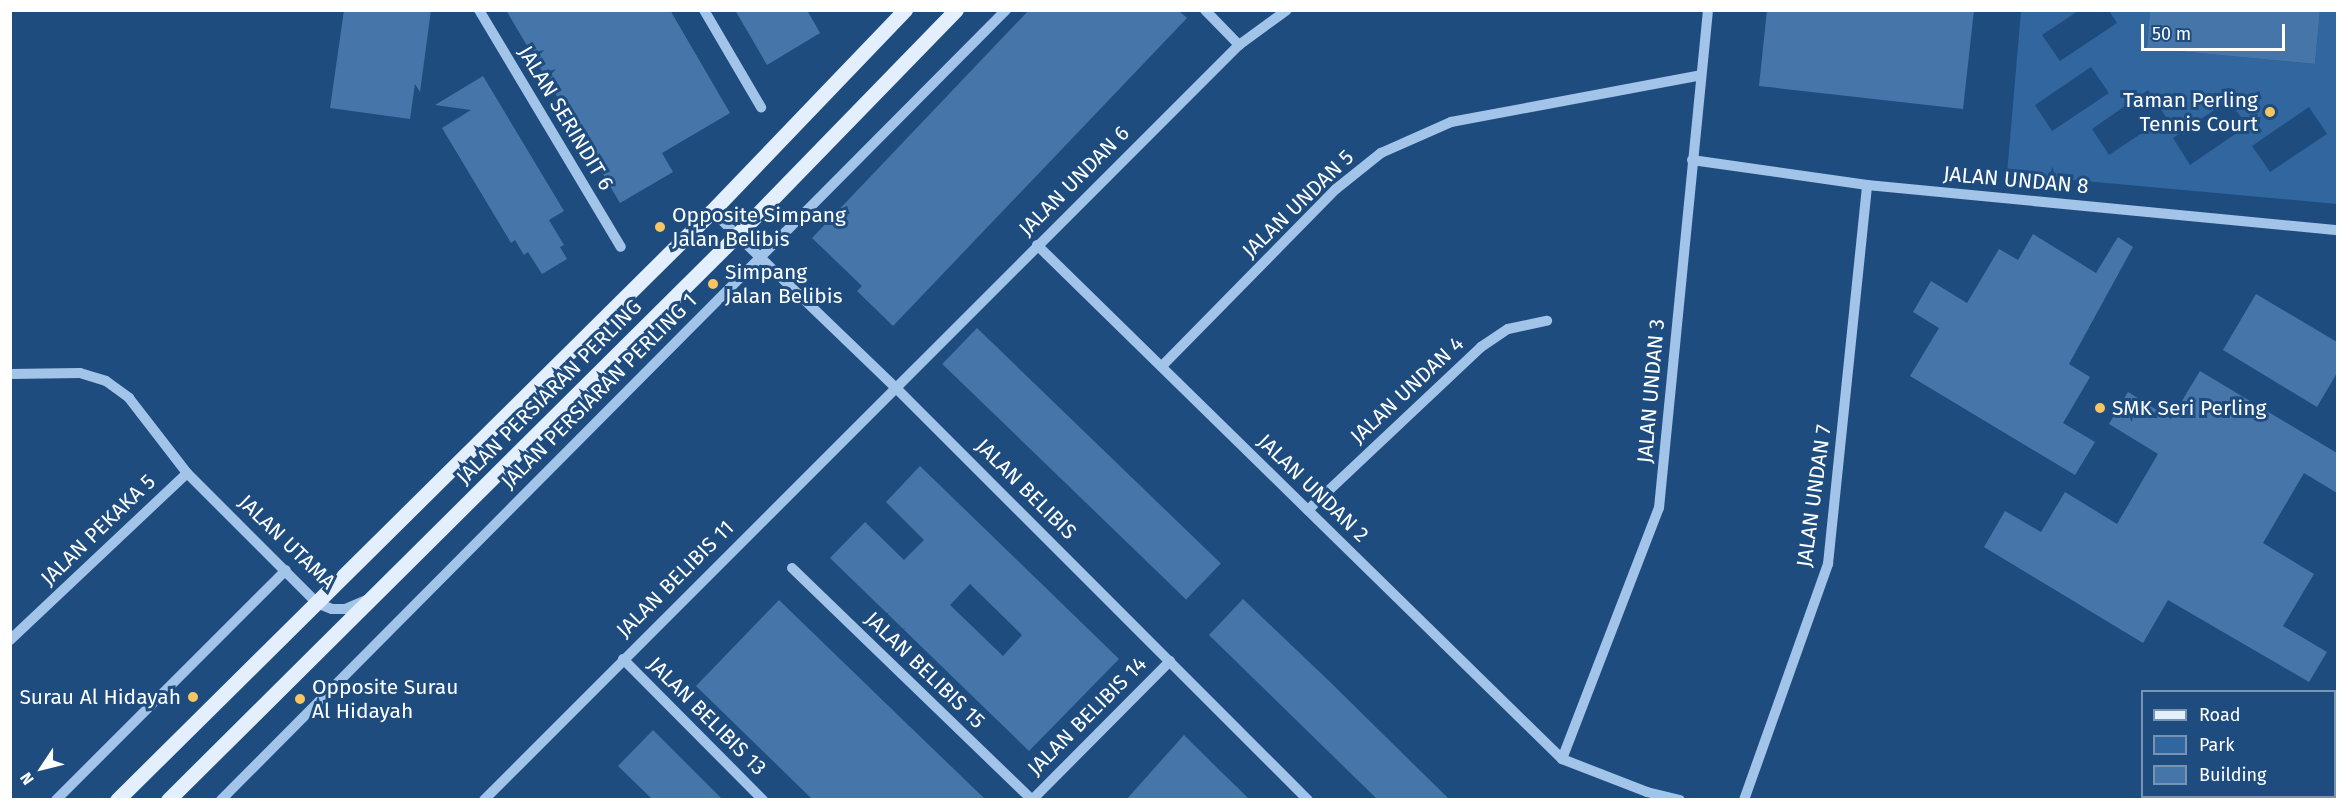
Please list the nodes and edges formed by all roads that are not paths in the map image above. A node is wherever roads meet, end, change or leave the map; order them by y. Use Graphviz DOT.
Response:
graph roads {
  1 [pos="479,10"];
  2 [pos="704,10"];
  3 [pos="905,10"];
  4 [pos="956,10"];
  5 [pos="1006,10"];
  6 [pos="1205,10"];
  7 [pos="1287,10"];
  8 [pos="1708,10"];
  9 [pos="1239,45"];
  10 [pos="1701,75"];
  11 [pos="761,107"];
  12 [pos="1692,160"];
  13 [pos="1867,185"];
  14 [pos="712,211"];
  15 [pos="2337,230"];
  16 [pos="737,235"];
  17 [pos="1037,245"];
  18 [pos="621,247"];
  19 [pos="761,256"];
  20 [pos="1547,321"];
  21 [pos="1161,366"];
  22 [pos="10,374"];
  23 [pos="895,387"];
  24 [pos="187,472"];
  25 [pos="1308,510"];
  26 [pos="792,568"];
  27 [pos="286,570"];
  28 [pos="370,598"];
  29 [pos="317,603"];
  30 [pos="10,640"];
  31 [pos="623,659"];
  32 [pos="1170,661"];
  33 [pos="1562,759"];
  34 [pos="56,800"];
  35 [pos="117,800"];
  36 [pos="168,800"];
  37 [pos="221,800"];
  38 [pos="484,800"];
  39 [pos="763,800"];
  40 [pos="1032,800"];
  41 [pos="1308,800"];
  42 [pos="1680,800"];
  43 [pos="1744,800"];
  1 -- 18 [label="street, JALAN SERINDIT 6"];
  2 -- 11 [label="street"];
  3 -- 14 [label="main road, JALAN PERSIARAN PERLING"];
  4 -- 16 [label="main road, JALAN PERSIARAN PERLING"];
  5 -- 19 [label="street, JALAN PERSIARAN PERLING 1"];
  6 -- 9 [label="street"];
  7 -- 9 [label="street, JALAN UNDAN 6"];
  8 -- 10 [label="street, JALAN UNDAN 3"];
  9 -- 17 [label="street, JALAN UNDAN 6"];
  10 -- 12 [label="street, JALAN UNDAN 3"];
  10 -- 21 [label="street, JALAN UNDAN 5"];
  12 -- 13 [label="street, JALAN UNDAN 8"];
  12 -- 33 [label="street, JALAN UNDAN 3"];
  13 -- 15 [label="street, JALAN UNDAN 8"];
  13 -- 43 [label="street, JALAN UNDAN 7"];
  14 -- 16 [label="street, JALAN BELIBIS"];
  14 -- 29 [label="main road, JALAN PERSIARAN PERLING"];
  16 -- 19 [label="street, JALAN BELIBIS"];
  16 -- 28 [label="main road, JALAN PERSIARAN PERLING"];
  17 -- 21 [label="street, JALAN UNDAN 2"];
  17 -- 23 [label="street, JALAN UNDAN 6"];
  19 -- 23 [label="street, JALAN BELIBIS"];
  19 -- 37 [label="street, JALAN PERSIARAN PERLING 1"];
  20 -- 25 [label="street, JALAN UNDAN 4"];
  21 -- 25 [label="street, JALAN UNDAN 2"];
  22 -- 24 [label="street, JALAN UTAMA"];
  23 -- 31 [label="street, JALAN BELIBIS 11"];
  23 -- 32 [label="street, JALAN BELIBIS"];
  24 -- 27 [label="street, JALAN UTAMA"];
  24 -- 30 [label="street, JALAN PEKAKA 5"];
  25 -- 33 [label="street, JALAN UNDAN 2"];
  26 -- 40 [label="street, JALAN BELIBIS 15"];
  27 -- 29 [label="street, JALAN UTAMA"];
  27 -- 34 [label="street"];
  28 -- 29 [label="street, JALAN UTAMA"];
  28 -- 36 [label="main road, JALAN PERSIARAN PERLING"];
  29 -- 35 [label="main road, JALAN PERSIARAN PERLING"];
  31 -- 38 [label="street, JALAN BELIBIS 11"];
  31 -- 39 [label="street, JALAN BELIBIS 13"];
  32 -- 40 [label="street, JALAN BELIBIS 14"];
  32 -- 41 [label="street, JALAN BELIBIS"];
  33 -- 42 [label="street"];
}
